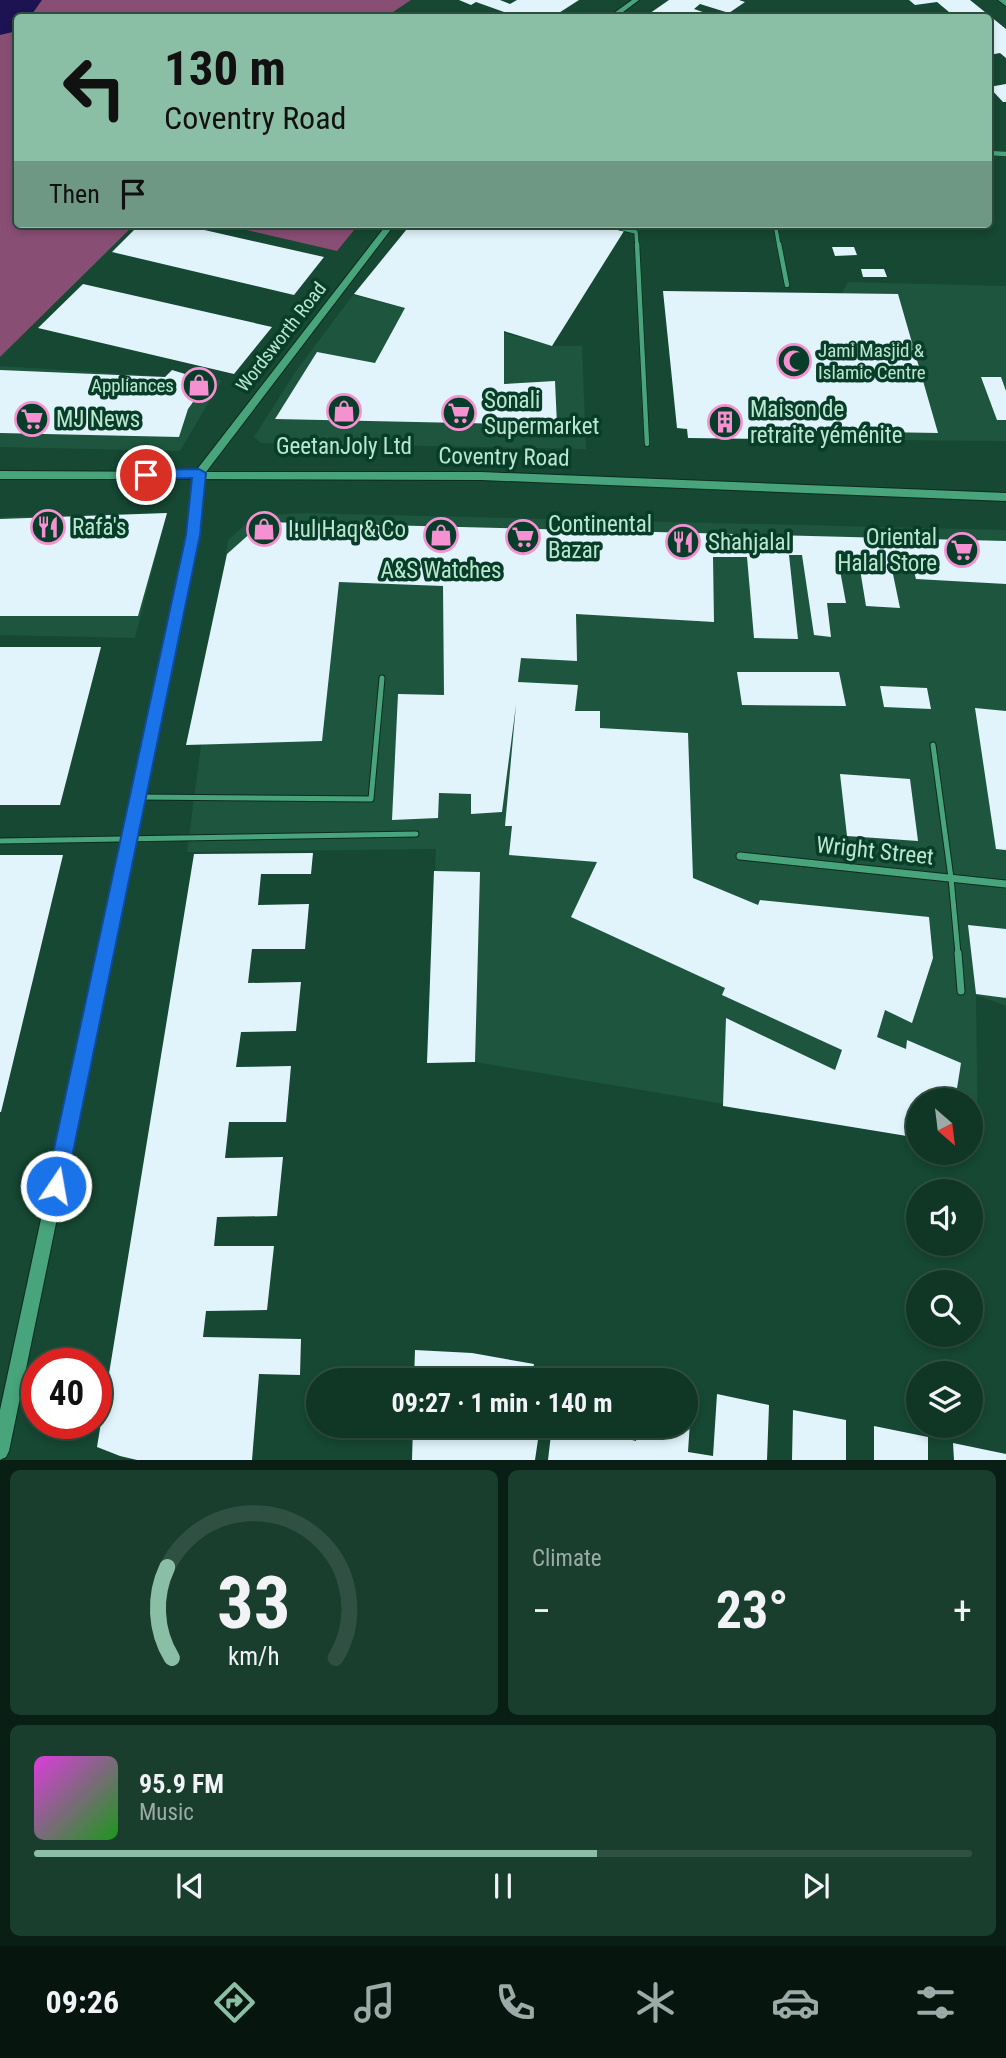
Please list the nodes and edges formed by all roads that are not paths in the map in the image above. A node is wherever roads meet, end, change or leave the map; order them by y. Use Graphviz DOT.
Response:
graph roads {
  1 [pos="636,0"];
  2 [pos="1002,0"];
  3 [pos="1006,4"];
  4 [pos="616,14"];
  5 [pos="388,228"];
  6 [pos="619,228"];
  7 [pos="776,228"];
  8 [pos="787,285"];
  9 [pos="647,444"];
  10 [pos="199,473"];
  11 [pos="0,475"];
  12 [pos="1006,497"];
  13 [pos="382,678"];
  14 [pos="933,745"];
  15 [pos="138,797"];
  16 [pos="416,834"];
  17 [pos="0,841"];
  18 [pos="128,841"];
  19 [pos="740,856"];
  20 [pos="951,878"];
  21 [pos="1006,884"];
  22 [pos="961,991"];
  23 [pos="0,1451"];
  1 -- 4 [label="street"];
  2 -- 3 [label="main road"];
  5 -- 10 [label="street, Wordsworth Road"];
  6 -- 9 [label="lane"];
  7 -- 8 [label="lane"];
  10 -- 11 [label="street, Coventry Road"];
  10 -- 12 [label="street, Coventry Road"];
  10 -- 15 [label="street"];
  13 -- 15 [label="lane"];
  14 -- 20 [label="lane"];
  15 -- 18 [label="street"];
  16 -- 18 [label="lane"];
  17 -- 18 [label="lane"];
  18 -- 23 [label="street"];
  19 -- 20 [label="street, Wright Street"];
  20 -- 21 [label="street, Wright Street"];
  20 -- 22 [label="lane"];
}
